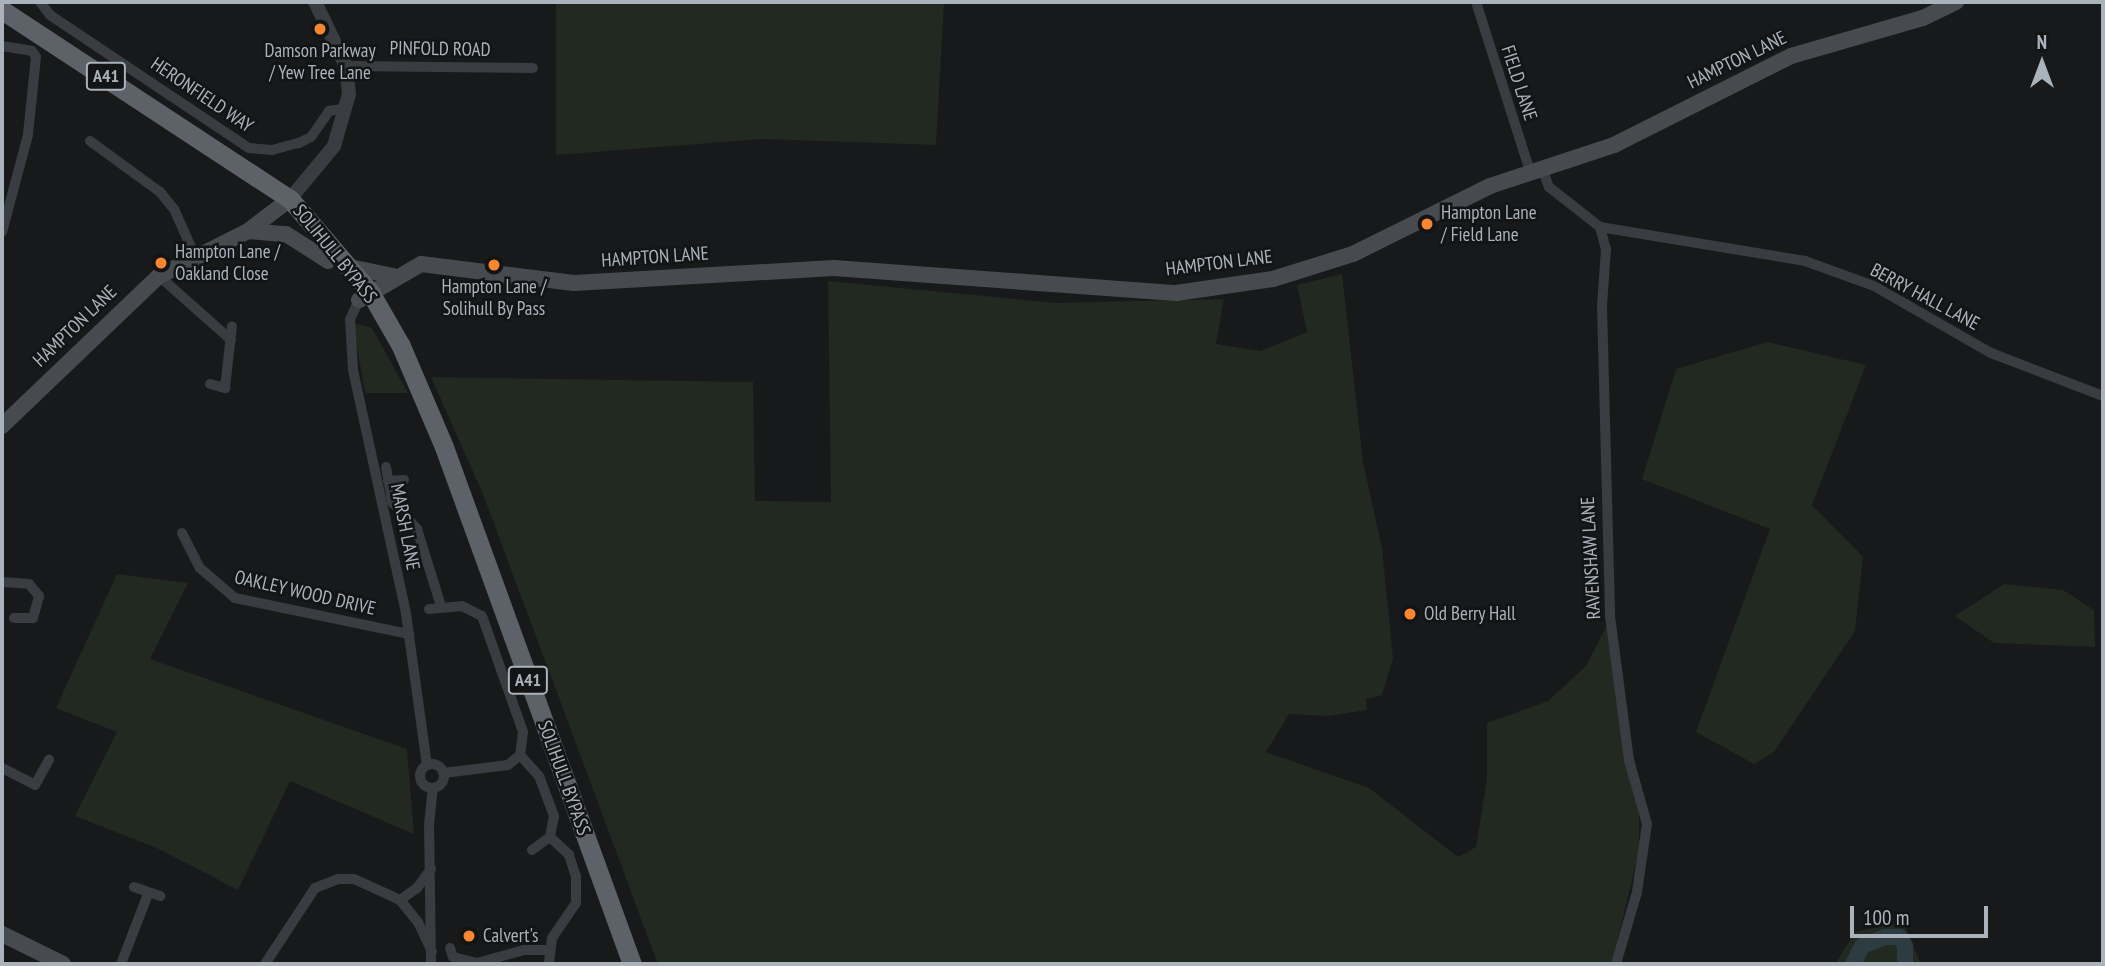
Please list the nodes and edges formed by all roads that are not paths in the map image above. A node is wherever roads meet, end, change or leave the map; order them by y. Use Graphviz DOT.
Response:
graph roads {
  1 [pos="1476,2"];
  2 [pos="1956,2"];
  3 [pos="41,4"];
  4 [pos="313,4"];
  5 [pos="2,10"];
  6 [pos="2,46"];
  7 [pos="346,66"];
  8 [pos="533,68"];
  9 [pos="347,108"];
  10 [pos="96,142"];
  11 [pos="1537,172"];
  12 [pos="285,204"];
  13 [pos="1600,227"];
  14 [pos="248,231"];
  15 [pos="2,232"];
  16 [pos="194,256"];
  17 [pos="328,261"];
  18 [pos="350,267"];
  19 [pos="159,276"];
  20 [pos="393,276"];
  21 [pos="364,296"];
  22 [pos="232,326"];
  23 [pos="231,340"];
  24 [pos="210,384"];
  25 [pos="2103,396"];
  26 [pos="2,425"];
  27 [pos="386,467"];
  28 [pos="404,480"];
  29 [pos="388,481"];
  30 [pos="182,533"];
  31 [pos="2,582"];
  32 [pos="441,606"];
  33 [pos="429,609"];
  34 [pos="14,618"];
  35 [pos="409,634"];
  36 [pos="520,755"];
  37 [pos="49,760"];
  38 [pos="427,765"];
  39 [pos="2,768"];
  40 [pos="443,773"];
  41 [pos="433,788"];
  42 [pos="550,837"];
  43 [pos="532,850"];
  44 [pos="431,869"];
  45 [pos="134,887"];
  46 [pos="148,894"];
  47 [pos="160,896"];
  48 [pos="400,900"];
  49 [pos="2,934"];
  50 [pos="547,950"];
  51 [pos="432,952"];
  52 [pos="450,956"];
  53 [pos="63,964"];
  54 [pos="121,964"];
  55 [pos="265,964"];
  56 [pos="431,964"];
  57 [pos="549,964"];
  58 [pos="632,964"];
  59 [pos="1616,964"];
  1 -- 11 [label="street, FIELD LANE"];
  2 -- 11 [label="main road, HAMPTON LANE"];
  3 -- 9 [label="street, HERONFIELD WAY"];
  4 -- 7 [label="street"];
  5 -- 12 [label="highway, SOLIHULL BYPASS / A41"];
  6 -- 15 [label="street"];
  7 -- 8 [label="street, PINFOLD ROAD"];
  7 -- 9 [label="street"];
  9 -- 12 [label="street"];
  10 -- 16 [label="street"];
  11 -- 13 [label="street"];
  11 -- 20 [label="main road, HAMPTON LANE"];
  12 -- 14 [label="main road, HAMPTON LANE"];
  12 -- 17 [label="highway, SOLIHULL BYPASS / A41"];
  12 -- 18 [label="highway, SOLIHULL BYPASS / A41"];
  13 -- 25 [label="street, BERRY HALL LANE"];
  13 -- 59 [label="street, RAVENSHAW LANE"];
  14 -- 16 [label="main road, HAMPTON LANE"];
  14 -- 17 [label="main road"];
  16 -- 19 [label="main road, HAMPTON LANE"];
  17 -- 21 [label="highway, SOLIHULL BYPASS / A41"];
  18 -- 20 [label="main road"];
  18 -- 21 [label="highway, SOLIHULL BYPASS / A41"];
  19 -- 23 [label="street"];
  19 -- 26 [label="main road, HAMPTON LANE"];
  20 -- 21 [label="main road, HAMPTON LANE"];
  21 -- 35 [label="street, MARSH LANE"];
  21 -- 58 [label="highway, SOLIHULL BYPASS / A41"];
  22 -- 23 [label="street"];
  23 -- 24 [label="street"];
  27 -- 29 [label="street"];
  28 -- 29 [label="street"];
  29 -- 32 [label="street"];
  30 -- 35 [label="street, OAKLEY WOOD DRIVE"];
  31 -- 34 [label="street"];
  32 -- 33 [label="street"];
  32 -- 36 [label="street"];
  35 -- 38 [label="street, MARSH LANE"];
  36 -- 40 [label="street"];
  36 -- 42 [label="street"];
  37 -- 39 [label="street"];
  38 -- 40 [label="street"];
  38 -- 41 [label="street"];
  40 -- 41 [label="street"];
  41 -- 44 [label="street"];
  42 -- 43 [label="street"];
  42 -- 50 [label="street"];
  44 -- 48 [label="street"];
  44 -- 51 [label="street"];
  45 -- 46 [label="street"];
  46 -- 47 [label="street"];
  46 -- 54 [label="street"];
  48 -- 51 [label="street"];
  48 -- 55 [label="street"];
  49 -- 53 [label="main road"];
  50 -- 52 [label="street"];
  50 -- 57 [label="street"];
  51 -- 56 [label="street"];
}
